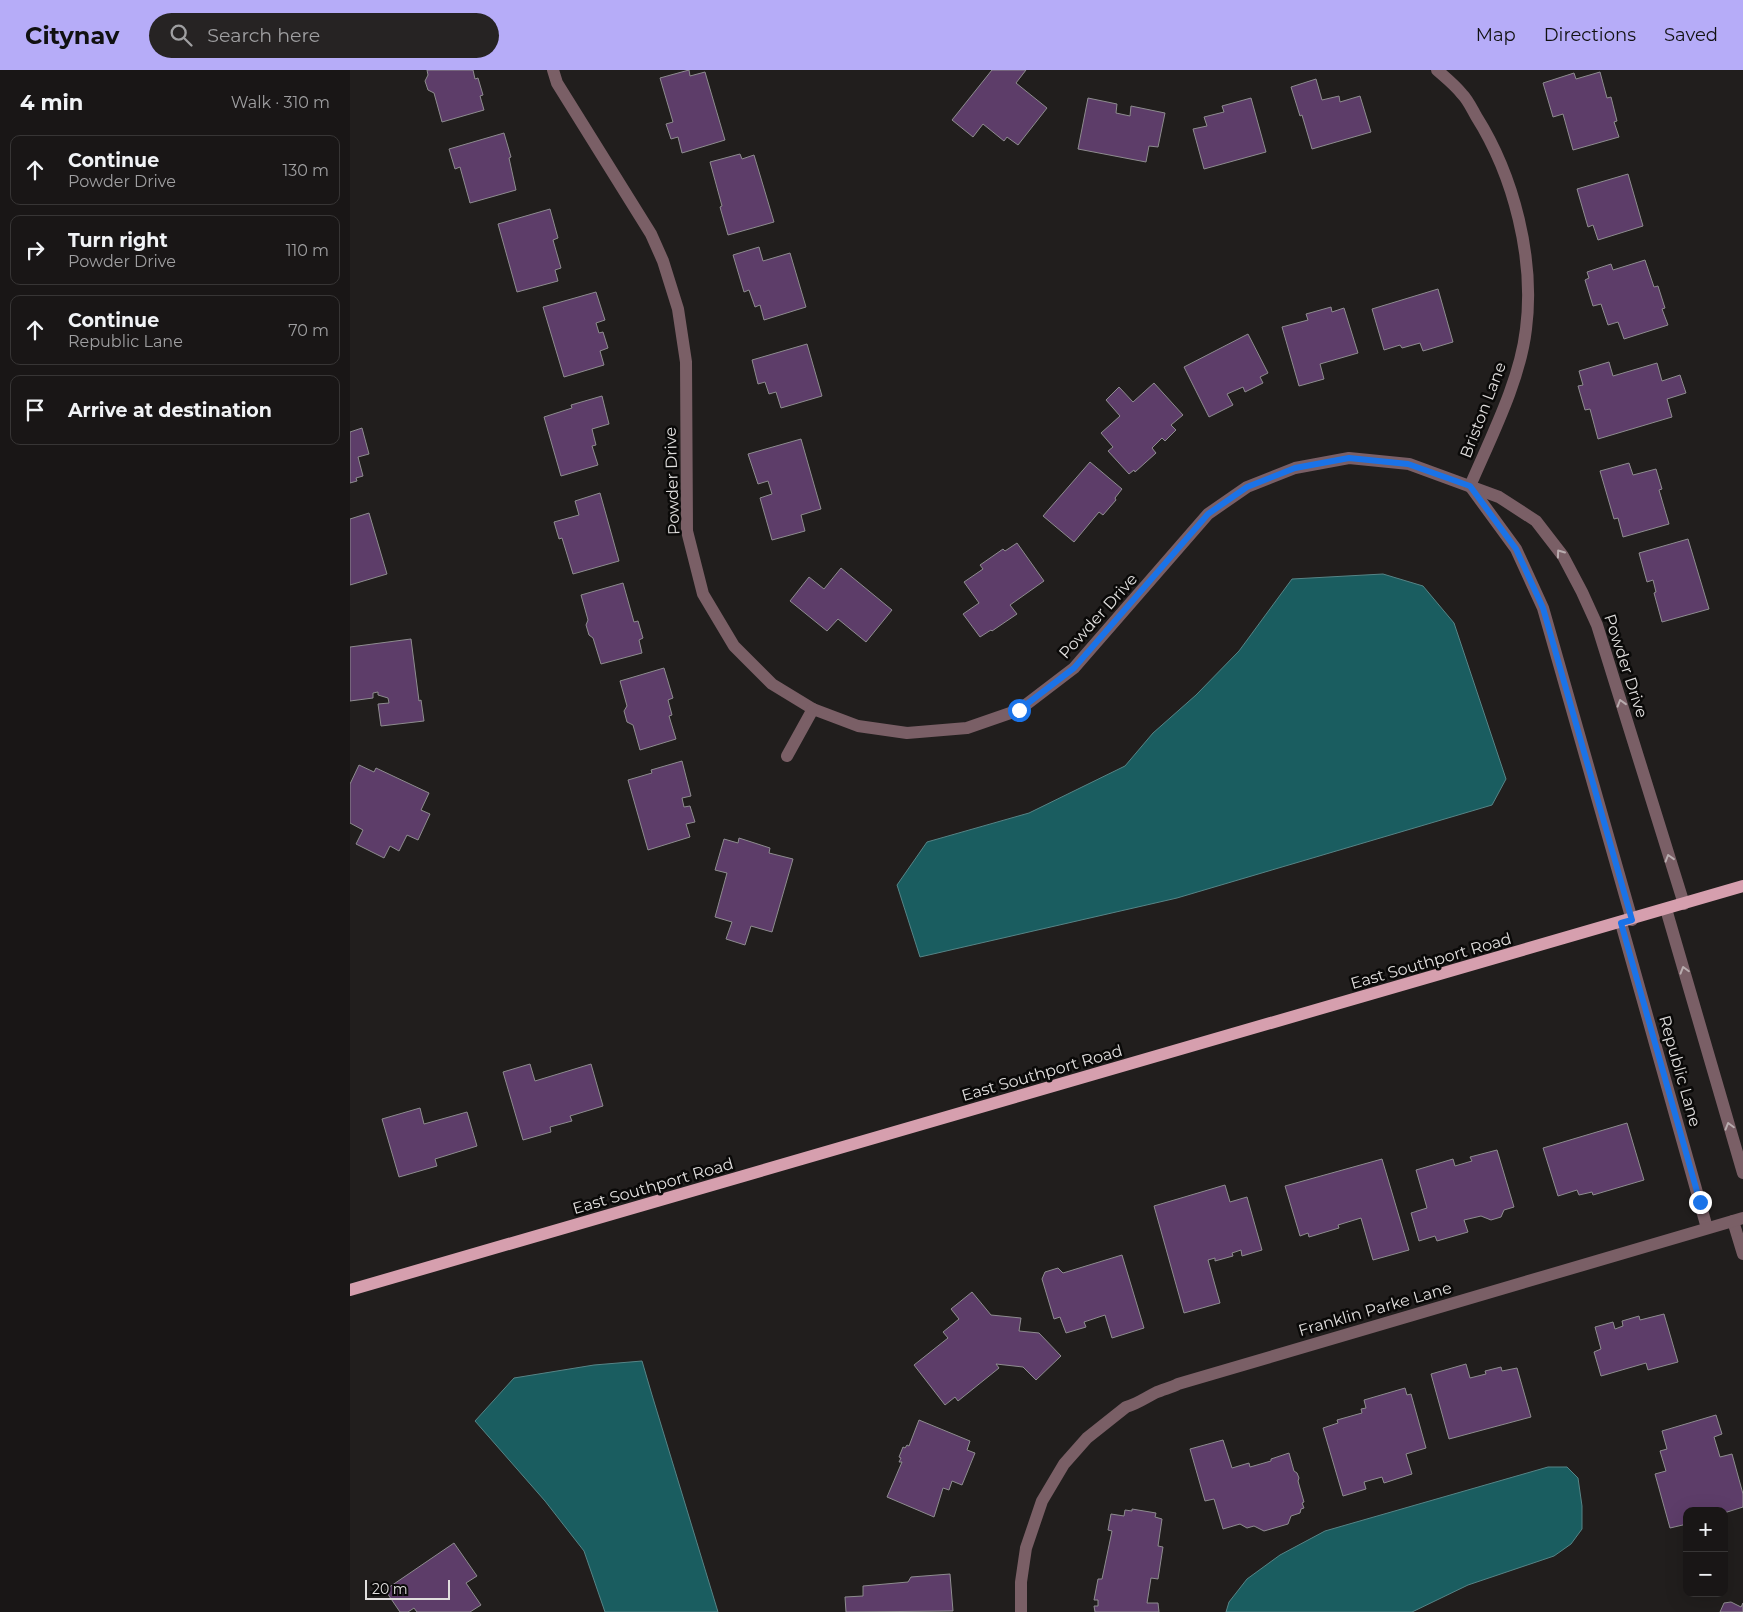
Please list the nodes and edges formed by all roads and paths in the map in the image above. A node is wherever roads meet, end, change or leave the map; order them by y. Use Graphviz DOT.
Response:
graph roads {
  1 [pos="553,70"];
  2 [pos="1437,70"];
  3 [pos="1470,486"];
  4 [pos="813,709"];
  5 [pos="787,756"];
  6 [pos="1743,886"];
  7 [pos="1684,904"];
  8 [pos="1666,910"];
  9 [pos="1627,921"];
  10 [pos="1743,1173"];
  11 [pos="1738,1219"];
  12 [pos="1707,1228"];
  13 [pos="1743,1254"];
  14 [pos="350,1290"];
  15 [pos="1021,1612"];
  1 -- 4 [label="street, Powder Drive"];
  2 -- 3 [label="street, Briston Lane"];
  3 -- 4 [label="street, Powder Drive"];
  7 -- 3 [label="street, Powder Drive, one-way"];
  3 -- 9 [label="street"];
  4 -- 5 [label="street"];
  6 -- 7 [label="main road, East Southport Road"];
  7 -- 8 [label="main road, East Southport Road"];
  8 -- 9 [label="main road, East Southport Road"];
  10 -- 8 [label="street, Republic Lane, one-way"];
  9 -- 12 [label="street, Republic Lane"];
  9 -- 14 [label="main road, East Southport Road"];
  11 -- 12 [label="street, Franklin Parke Lane"];
  11 -- 13 [label="street"];
  12 -- 15 [label="street, Franklin Parke Lane"];
}
